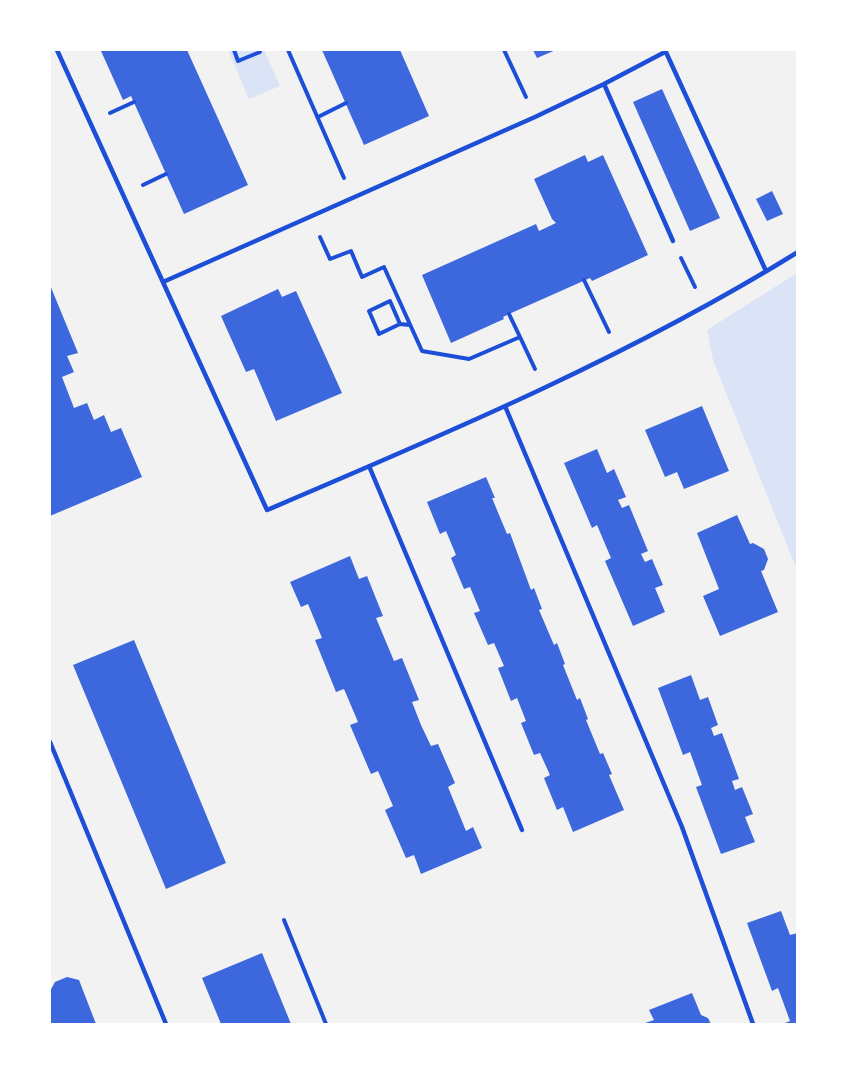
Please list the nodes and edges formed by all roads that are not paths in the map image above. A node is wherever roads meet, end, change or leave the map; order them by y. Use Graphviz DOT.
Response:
graph roads {
  1 [pos="57,50"];
  2 [pos="665,51"];
  3 [pos="604,84"];
  4 [pos="673,242"];
  5 [pos="798,252"];
  6 [pos="766,271"];
  7 [pos="163,282"];
  8 [pos="505,406"];
  9 [pos="369,466"];
  10 [pos="50,742"];
  11 [pos="522,830"];
  12 [pos="166,1024"];
  13 [pos="753,1024"];
  1 -- 7 [label="lane"];
  2 -- 3 [label="lane"];
  2 -- 6 [label="lane"];
  3 -- 4 [label="lane"];
  3 -- 7 [label="lane"];
  5 -- 6 [label="lane"];
  6 -- 8 [label="lane"];
  7 -- 9 [label="lane"];
  8 -- 9 [label="lane"];
  8 -- 13 [label="lane"];
  9 -- 11 [label="lane"];
  10 -- 12 [label="lane"];
}
